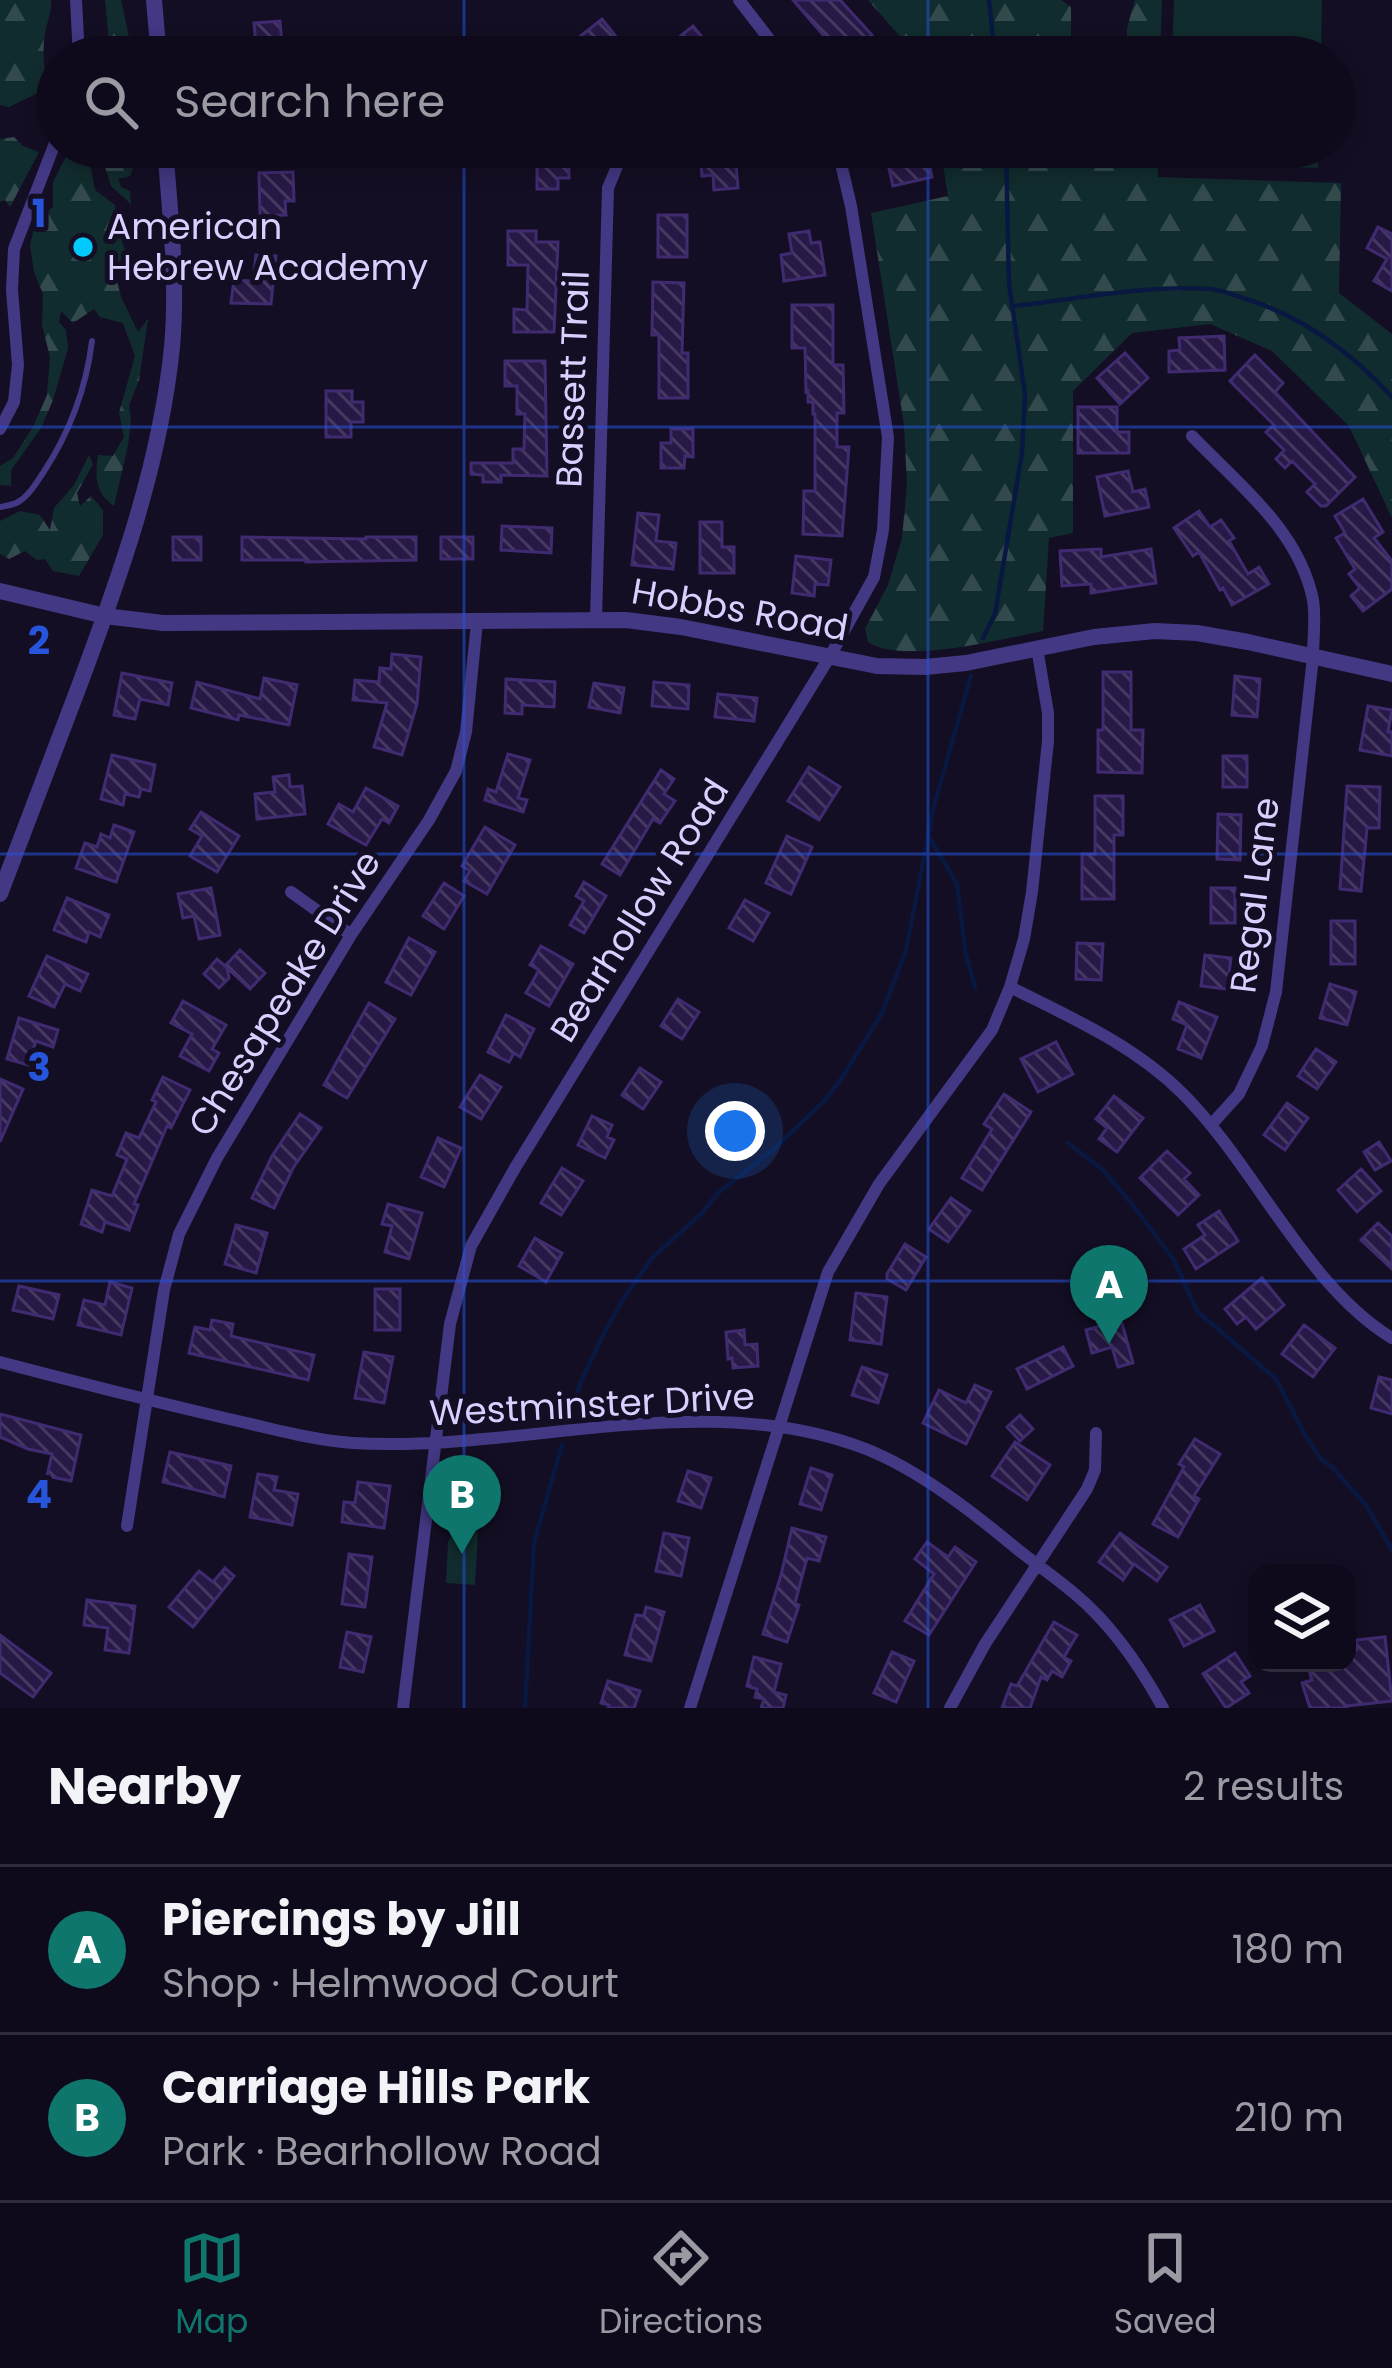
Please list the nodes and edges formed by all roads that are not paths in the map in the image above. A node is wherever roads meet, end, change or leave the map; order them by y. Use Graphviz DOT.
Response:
graph roads {
  1 [pos="76,0"];
  2 [pos="154,0"];
  3 [pos="739,0"];
  4 [pos="78,36"];
  5 [pos="157,36"];
  6 [pos="767,36"];
  7 [pos="45,168"];
  8 [pos="166,168"];
  9 [pos="616,168"];
  10 [pos="842,168"];
  11 [pos="92,340"];
  12 [pos="0,429"];
  13 [pos="1192,436"];
  14 [pos="0,507"];
  15 [pos="0,591"];
  16 [pos="105,616"];
  17 [pos="596,619"];
  18 [pos="477,622"];
  19 [pos="1037,648"];
  20 [pos="1312,657"];
  21 [pos="829,658"];
  22 [pos="1392,674"];
  23 [pos="291,892"];
  24 [pos="0,894"];
  25 [pos="351,935"];
  26 [pos="1010,987"];
  27 [pos="1211,1125"];
  28 [pos="1392,1338"];
  29 [pos="0,1362"];
  30 [pos="146,1400"];
  31 [pos="779,1426"];
  32 [pos="1096,1433"];
  33 [pos="437,1442"];
  34 [pos="127,1526"];
  35 [pos="1037,1566"];
  36 [pos="403,1708"];
  37 [pos="690,1708"];
  38 [pos="950,1708"];
  39 [pos="1163,1708"];
  1 -- 4 [label="street"];
  2 -- 5 [label="street"];
  3 -- 6 [label="street"];
  7 -- 12 [label="street"];
  8 -- 16 [label="street"];
  9 -- 17 [label="street, Bassett Trail"];
  10 -- 21 [label="street, Bearhollow Road"];
  11 -- 14 [label="lane"];
  13 -- 20 [label="street, Regal Lane"];
  15 -- 16 [label="street, Hobbs Road"];
  16 -- 18 [label="street, Hobbs Road"];
  16 -- 24 [label="street"];
  17 -- 18 [label="street, Hobbs Road"];
  17 -- 21 [label="street, Hobbs Road"];
  18 -- 25 [label="street, Chesapeake Drive"];
  19 -- 20 [label="street, Hobbs Road"];
  19 -- 21 [label="street, Hobbs Road"];
  19 -- 26 [label="street"];
  20 -- 22 [label="street, Hobbs Road"];
  20 -- 27 [label="street, Regal Lane"];
  21 -- 33 [label="street, Bearhollow Road"];
  23 -- 25 [label="street"];
  25 -- 30 [label="street, Chesapeake Drive"];
  26 -- 27 [label="street"];
  26 -- 31 [label="street"];
  27 -- 28 [label="street"];
  29 -- 30 [label="street, Westminster Drive"];
  30 -- 33 [label="street, Westminster Drive"];
  30 -- 34 [label="street, Chesapeake Drive"];
  31 -- 33 [label="street, Westminster Drive"];
  31 -- 35 [label="street, Westminster Drive"];
  31 -- 37 [label="street"];
  32 -- 35 [label="street"];
  33 -- 36 [label="street, Bearhollow Road"];
  35 -- 38 [label="street"];
  35 -- 39 [label="street, Westminster Drive"];
}
